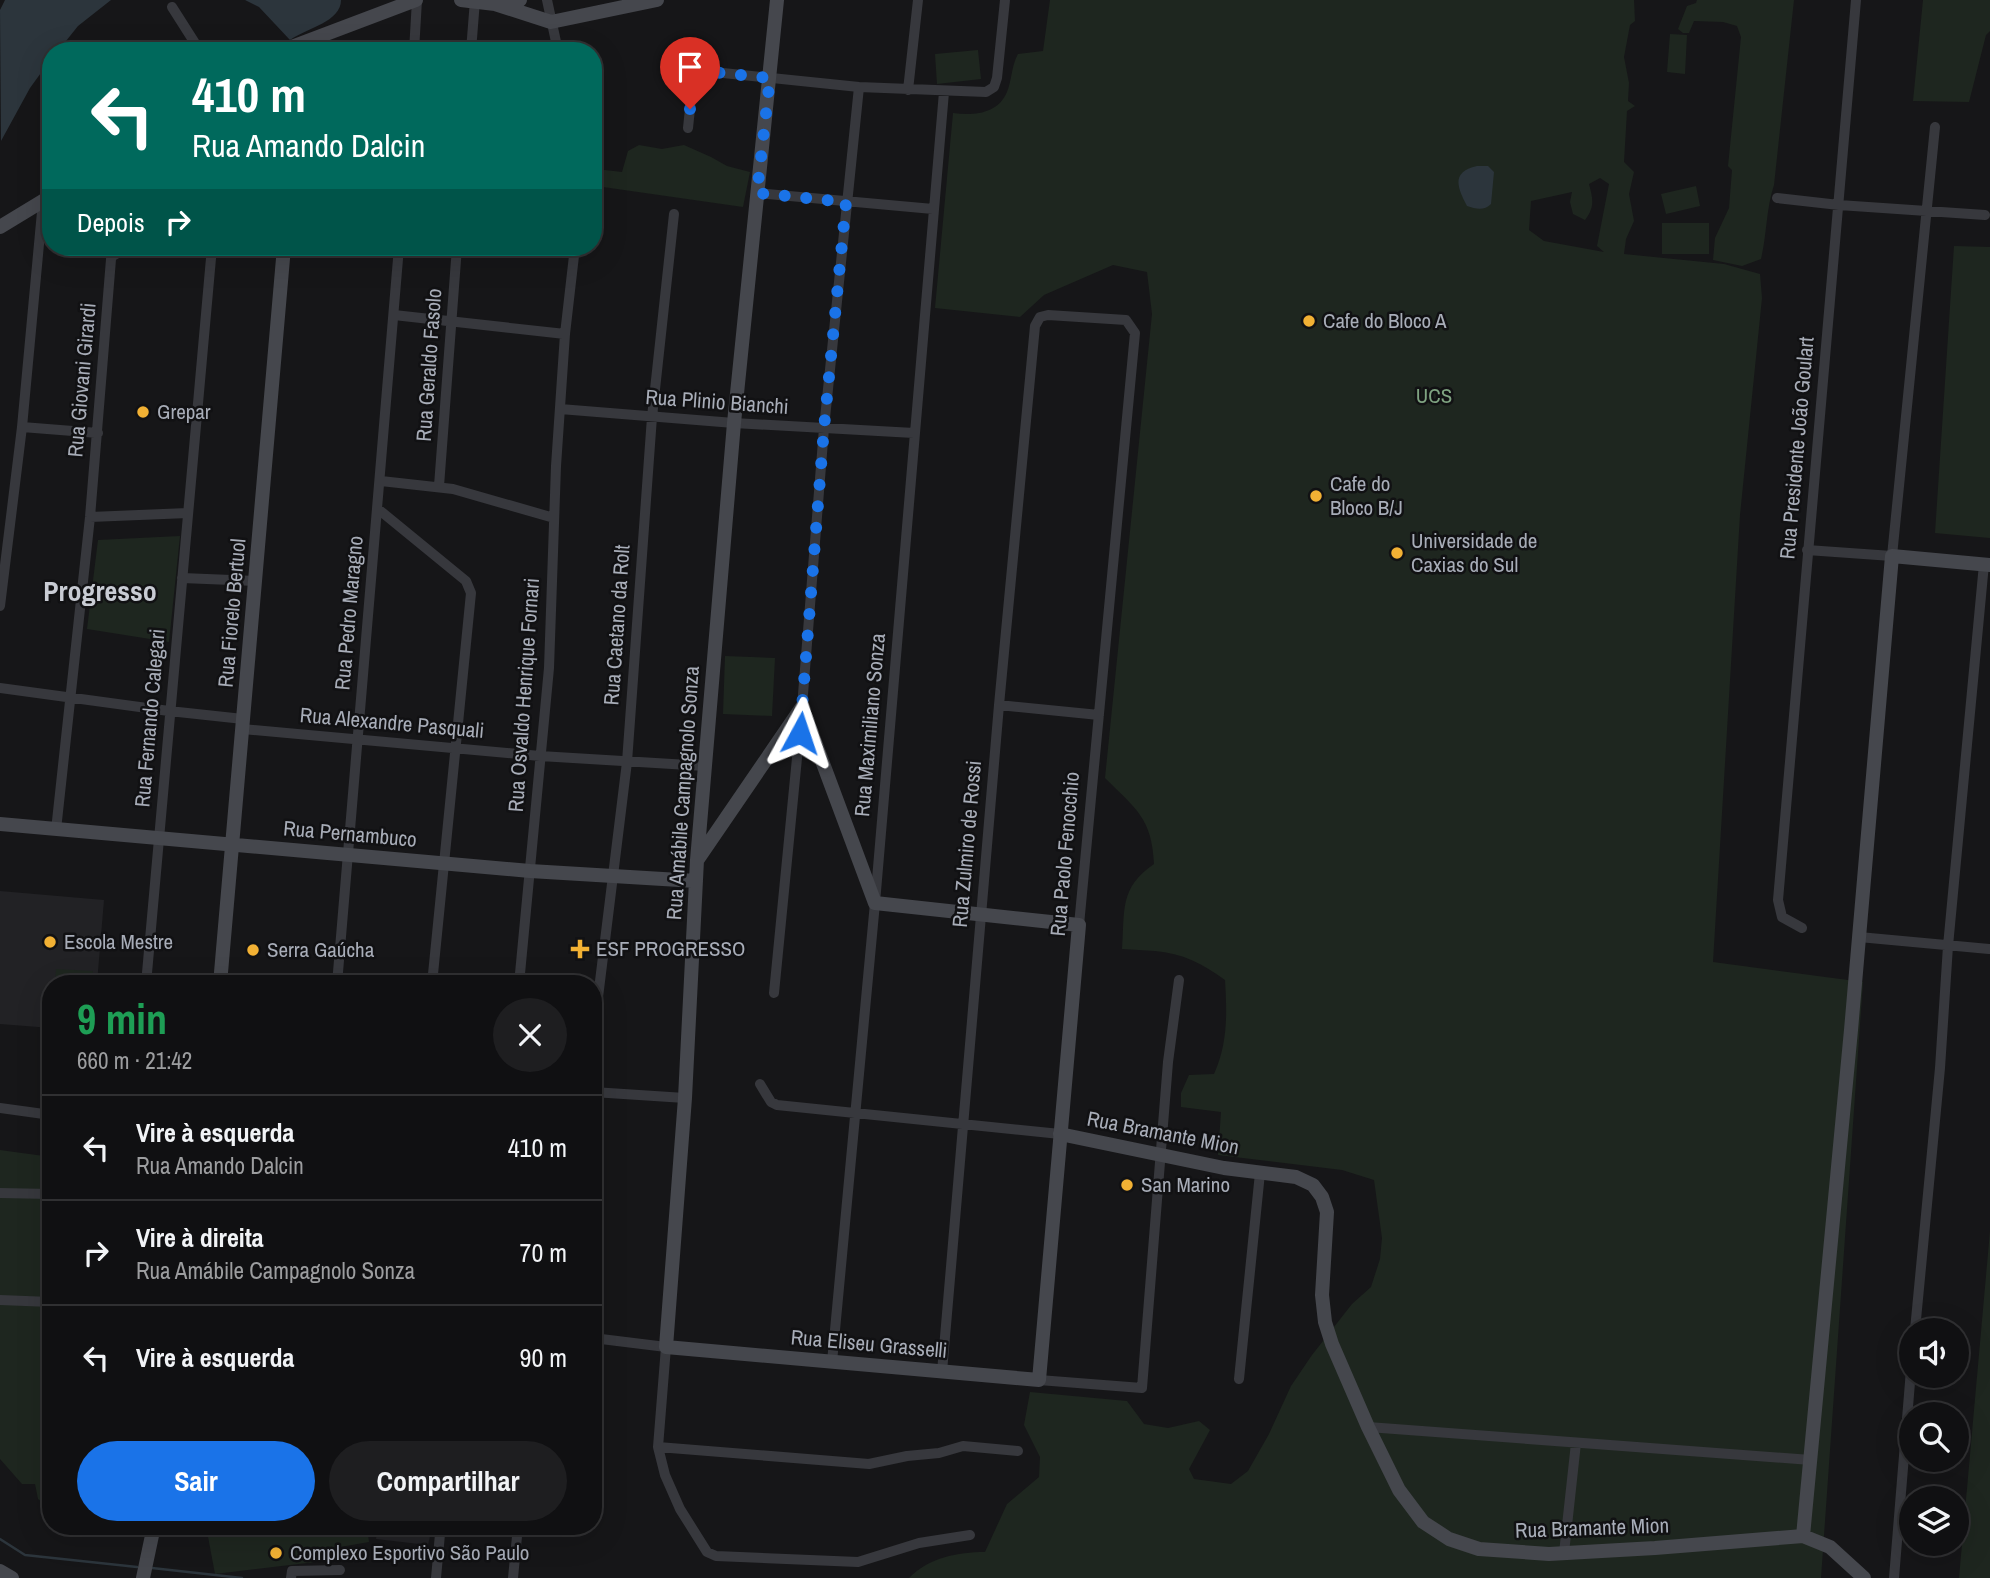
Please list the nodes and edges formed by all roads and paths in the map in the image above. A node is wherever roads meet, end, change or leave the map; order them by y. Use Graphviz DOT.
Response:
graph roads {
  1 [pos="417,0"];
  2 [pos="520,0"];
  3 [pos="547,0"];
  4 [pos="657,0"];
  5 [pos="777,0"];
  6 [pos="918,0"];
  7 [pos="1005,0"];
  8 [pos="1856,0"];
  9 [pos="470,1"];
  10 [pos="401,3"];
  11 [pos="495,4"];
  12 [pos="172,7"];
  13 [pos="551,22"];
  14 [pos="194,42"];
  15 [pos="313,42"];
  16 [pos="415,42"];
  17 [pos="471,42"];
  18 [pos="556,42"];
  19 [pos="671,68"];
  20 [pos="694,70"];
  21 [pos="770,78"];
  22 [pos="859,87"];
  23 [pos="908,90"];
  24 [pos="944,92"];
  25 [pos="1934,127"];
  26 [pos="688,128"];
  27 [pos="757,193"];
  28 [pos="1777,198"];
  29 [pos="42,201"];
  30 [pos="846,202"];
  31 [pos="1839,205"];
  32 [pos="933,209"];
  33 [pos="1925,211"];
  34 [pos="674,214"];
  35 [pos="1985,215"];
  36 [pos="0,227"];
  37 [pos="42,244"];
  38 [pos="112,256"];
  39 [pos="211,256"];
  40 [pos="283,256"];
  41 [pos="398,256"];
  42 [pos="456,256"];
  43 [pos="574,256"];
  44 [pos="394,315"];
  45 [pos="451,321"];
  46 [pos="1037,321"];
  47 [pos="565,334"];
  48 [pos="560,409"];
  49 [pos="652,417"];
  50 [pos="734,423"];
  51 [pos="22,426"];
  52 [pos="824,428"];
  53 [pos="98,433"];
  54 [pos="914,433"];
  55 [pos="381,481"];
  56 [pos="439,486"];
  57 [pos="377,509"];
  58 [pos="188,513"];
  59 [pos="90,517"];
  60 [pos="554,519"];
  61 [pos="1807,550"];
  62 [pos="1892,556"];
  63 [pos="1987,565"];
  64 [pos="182,578"];
  65 [pos="256,581"];
  66 [pos="0,606"];
  67 [pos="0,688"];
  68 [pos="71,697"];
  69 [pos="999,705"];
  70 [pos="802,707"];
  71 [pos="169,711"];
  72 [pos="1099,715"];
  73 [pos="243,724"];
  74 [pos="358,738"];
  75 [pos="456,747"];
  76 [pos="540,756"];
  77 [pos="627,762"];
  78 [pos="705,766"];
  79 [pos="0,824"];
  80 [pos="56,830"];
  81 [pos="158,839"];
  82 [pos="232,845"];
  83 [pos="346,855"];
  84 [pos="697,860"];
  85 [pos="444,864"];
  86 [pos="530,871"];
  87 [pos="614,877"];
  88 [pos="696,881"];
  89 [pos="875,903"];
  90 [pos="980,915"];
  91 [pos="1079,925"];
  92 [pos="1802,928"];
  93 [pos="1859,937"];
  94 [pos="1948,946"];
  95 [pos="1989,950"];
  96 [pos="147,975"];
  97 [pos="221,975"];
  98 [pos="338,975"];
  99 [pos="433,975"];
  100 [pos="520,975"];
  101 [pos="601,975"];
  102 [pos="1179,980"];
  103 [pos="774,993"];
  104 [pos="760,1084"];
  105 [pos="602,1093"];
  106 [pos="685,1098"];
  107 [pos="0,1108"];
  108 [pos="42,1114"];
  109 [pos="855,1114"];
  110 [pos="962,1124"];
  111 [pos="1060,1134"];
  112 [pos="1161,1154"];
  113 [pos="1260,1172"];
  114 [pos="0,1193"];
  115 [pos="42,1194"];
  116 [pos="0,1300"];
  117 [pos="42,1302"];
  118 [pos="1915,1318"];
  119 [pos="602,1339"];
  120 [pos="666,1347"];
  121 [pos="832,1362"];
  122 [pos="942,1372"];
  123 [pos="1239,1379"];
  124 [pos="1039,1380"];
  125 [pos="1910,1388"];
  126 [pos="1368,1427"];
  127 [pos="1576,1443"];
  128 [pos="658,1447"];
  129 [pos="1018,1451"];
  130 [pos="1811,1460"];
  131 [pos="152,1535"];
  132 [pos="440,1535"];
  133 [pos="517,1535"];
  134 [pos="970,1535"];
  135 [pos="1803,1536"];
  136 [pos="1564,1553"];
  137 [pos="340,1570"];
  138 [pos="0,1572"];
  139 [pos="12,1578"];
  140 [pos="143,1578"];
  141 [pos="291,1578"];
  142 [pos="436,1578"];
  143 [pos="513,1578"];
  144 [pos="1864,1578"];
  145 [pos="1894,1578"];
  1 -- 10 [label="street"];
  1 -- 16 [label="street"];
  2 -- 11 [label="street"];
  3 -- 13 [label="street"];
  4 -- 13 [label="street"];
  5 -- 21 [label="street, Rua Amábile Campagnolo Sonza"];
  6 -- 23 [label="street"];
  7 -- 24 [label="street"];
  8 -- 31 [label="street, Rua Presidente João Goulart"];
  9 -- 11 [label="street"];
  9 -- 17 [label="street"];
  10 -- 15 [label="street"];
  11 -- 13 [label="street"];
  12 -- 14 [label="street"];
  13 -- 18 [label="street"];
  19 -- 20 [label="street"];
  20 -- 21 [label="street"];
  20 -- 26 [label="street"];
  21 -- 22 [label="street"];
  21 -- 27 [label="street, Rua Amábile Campagnolo Sonza"];
  22 -- 23 [label="street"];
  22 -- 30 [label="street"];
  23 -- 24 [label="street"];
  24 -- 32 [label="street, Rua Maximiliano Sonza"];
  25 -- 33 [label="street"];
  27 -- 30 [label="street"];
  27 -- 50 [label="street, Rua Amábile Campagnolo Sonza"];
  28 -- 31 [label="street"];
  29 -- 36 [label="street"];
  30 -- 32 [label="street"];
  30 -- 52 [label="street"];
  31 -- 33 [label="street"];
  31 -- 61 [label="street, Rua Presidente João Goulart"];
  32 -- 54 [label="street, Rua Maximiliano Sonza"];
  33 -- 35 [label="street"];
  33 -- 62 [label="street"];
  34 -- 49 [label="street, Rua Caetano da Rolt"];
  37 -- 51 [label="street"];
  38 -- 53 [label="street, Rua Giovani Girardi"];
  39 -- 58 [label="street, Rua Fernando Calegari"];
  40 -- 65 [label="street, Rua Fiorelo Bertuol"];
  41 -- 44 [label="street, Rua Pedro Maragno"];
  42 -- 45 [label="street, Rua Geraldo Fasolo"];
  43 -- 47 [label="street, Rua Osvaldo Henrique Fornari"];
  44 -- 45 [label="street"];
  44 -- 55 [label="street, Rua Pedro Maragno"];
  45 -- 47 [label="street"];
  45 -- 56 [label="street, Rua Geraldo Fasolo"];
  46 -- 69 [label="street, Rua Zulmiro de Rossi"];
  46 -- 72 [label="street, Rua Paolo Fenocchio"];
  47 -- 48 [label="street, Rua Osvaldo Henrique Fornari"];
  48 -- 49 [label="street, Rua Plinio Bianchi"];
  48 -- 60 [label="street, Rua Osvaldo Henrique Fornari"];
  49 -- 50 [label="street, Rua Plinio Bianchi"];
  49 -- 77 [label="street, Rua Caetano da Rolt"];
  50 -- 52 [label="street, Rua Plinio Bianchi"];
  50 -- 78 [label="street, Rua Amábile Campagnolo Sonza"];
  51 -- 53 [label="street"];
  51 -- 66 [label="street"];
  52 -- 54 [label="street, Rua Plinio Bianchi"];
  52 -- 70 [label="street"];
  53 -- 59 [label="street, Rua Giovani Girardi"];
  54 -- 89 [label="street, Rua Maximiliano Sonza"];
  55 -- 56 [label="street"];
  55 -- 57 [label="street, Rua Pedro Maragno"];
  56 -- 60 [label="street"];
  57 -- 74 [label="street, Rua Pedro Maragno"];
  57 -- 75 [label="street"];
  58 -- 59 [label="street"];
  58 -- 64 [label="street, Rua Fernando Calegari"];
  59 -- 68 [label="street, Rua Giovani Girardi"];
  60 -- 76 [label="street, Rua Osvaldo Henrique Fornari"];
  61 -- 62 [label="street"];
  61 -- 92 [label="street, Rua Presidente João Goulart"];
  62 -- 63 [label="street"];
  62 -- 93 [label="street"];
  63 -- 94 [label="street"];
  64 -- 65 [label="street"];
  64 -- 71 [label="street, Rua Fernando Calegari"];
  65 -- 73 [label="street, Rua Fiorelo Bertuol"];
  67 -- 68 [label="street, Rua Alexandre Pasquali"];
  68 -- 71 [label="street, Rua Alexandre Pasquali"];
  68 -- 80 [label="street, Rua Giovani Girardi"];
  69 -- 72 [label="street"];
  69 -- 90 [label="street, Rua Zulmiro de Rossi"];
  70 -- 84 [label="street"];
  70 -- 89 [label="street"];
  70 -- 103 [label="street"];
  71 -- 73 [label="street, Rua Alexandre Pasquali"];
  71 -- 81 [label="street, Rua Fernando Calegari"];
  72 -- 91 [label="street, Rua Paolo Fenocchio"];
  73 -- 74 [label="street, Rua Alexandre Pasquali"];
  73 -- 82 [label="street, Rua Fiorelo Bertuol"];
  74 -- 75 [label="street, Rua Alexandre Pasquali"];
  74 -- 83 [label="street, Rua Pedro Maragno"];
  75 -- 76 [label="street, Rua Alexandre Pasquali"];
  75 -- 85 [label="street"];
  76 -- 77 [label="street, Rua Alexandre Pasquali"];
  76 -- 86 [label="street, Rua Osvaldo Henrique Fornari"];
  77 -- 78 [label="street, Rua Alexandre Pasquali"];
  77 -- 87 [label="street, Rua Caetano da Rolt"];
  78 -- 84 [label="street, Rua Amábile Campagnolo Sonza"];
  79 -- 80 [label="street, Rua Pernambuco"];
  80 -- 81 [label="street, Rua Pernambuco"];
  81 -- 82 [label="street, Rua Pernambuco"];
  81 -- 96 [label="street, Rua Fernando Calegari"];
  82 -- 83 [label="street, Rua Pernambuco"];
  82 -- 97 [label="street, Rua Fiorelo Bertuol"];
  83 -- 85 [label="street, Rua Pernambuco"];
  83 -- 98 [label="street, Rua Pedro Maragno"];
  84 -- 88 [label="street, Rua Amábile Campagnolo Sonza"];
  85 -- 86 [label="street, Rua Pernambuco"];
  85 -- 99 [label="street"];
  86 -- 87 [label="street, Rua Pernambuco"];
  86 -- 100 [label="street, Rua Osvaldo Henrique Fornari"];
  87 -- 88 [label="street, Rua Pernambuco"];
  87 -- 101 [label="street, Rua Caetano da Rolt"];
  88 -- 106 [label="street, Rua Amábile Campagnolo Sonza"];
  89 -- 90 [label="street"];
  89 -- 109 [label="street, Rua Maximiliano Sonza"];
  90 -- 91 [label="street"];
  90 -- 110 [label="street, Rua Zulmiro de Rossi"];
  91 -- 111 [label="street, Rua Paolo Fenocchio"];
  93 -- 94 [label="street"];
  93 -- 130 [label="street"];
  94 -- 95 [label="street"];
  94 -- 118 [label="street"];
  102 -- 112 [label="street"];
  104 -- 109 [label="street, Rua Bramante Mion"];
  105 -- 106 [label="street"];
  106 -- 120 [label="street, Rua Amábile Campagnolo Sonza"];
  107 -- 108 [label="street"];
  109 -- 110 [label="street, Rua Bramante Mion"];
  109 -- 121 [label="street, Rua Maximiliano Sonza"];
  110 -- 111 [label="street, Rua Bramante Mion"];
  110 -- 122 [label="street, Rua Zulmiro de Rossi"];
  111 -- 112 [label="street, Rua Bramante Mion"];
  111 -- 124 [label="street, Rua Paolo Fenocchio"];
  112 -- 113 [label="street, Rua Bramante Mion"];
  112 -- 124 [label="street, Rua Eliseu Grasselli"];
  113 -- 123 [label="street"];
  113 -- 126 [label="street, Rua Bramante Mion"];
  114 -- 115 [label="street"];
  116 -- 117 [label="street"];
  119 -- 120 [label="street, Rua Eliseu Grasselli"];
  120 -- 121 [label="street, Rua Eliseu Grasselli"];
  120 -- 128 [label="street, Rua Amábile Campagnolo Sonza"];
  121 -- 122 [label="street, Rua Eliseu Grasselli"];
  122 -- 124 [label="street, Rua Eliseu Grasselli"];
  125 -- 145 [label="street"];
  126 -- 127 [label="street"];
  126 -- 136 [label="street, Rua Bramante Mion"];
  127 -- 130 [label="street"];
  127 -- 136 [label="street"];
  128 -- 129 [label="street"];
  128 -- 134 [label="street, Rua Amábile Campagnolo Sonza"];
  130 -- 135 [label="street"];
  131 -- 140 [label="street"];
  132 -- 142 [label="street"];
  133 -- 143 [label="street"];
  135 -- 136 [label="street, Rua Bramante Mion"];
  135 -- 144 [label="street, Rua Bramante Mion"];
  137 -- 141 [label="street"];
  138 -- 139 [label="street"];
}
